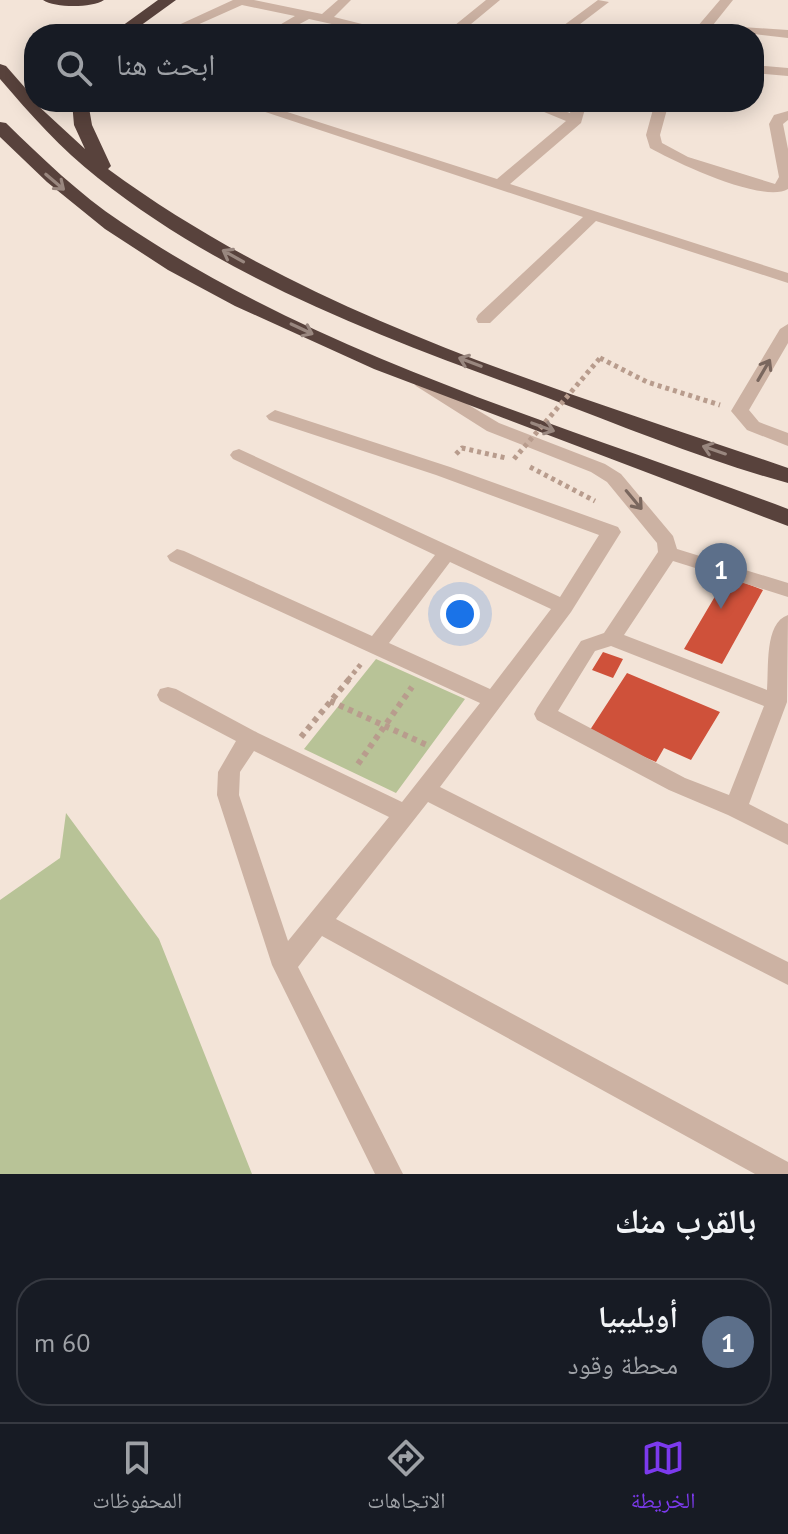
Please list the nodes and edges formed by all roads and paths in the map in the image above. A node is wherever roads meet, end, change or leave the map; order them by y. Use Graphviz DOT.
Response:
graph roads {
  1 [pos="51,0"];
  2 [pos="96,0"];
  3 [pos="168,0"];
  4 [pos="345,0"];
  5 [pos="494,0"];
  6 [pos="727,0"];
  7 [pos="603,2"];
  8 [pos="307,15"];
  9 [pos="324,19"];
  10 [pos="133,24"];
  11 [pos="189,24"];
  12 [pos="290,24"];
  13 [pos="343,24"];
  14 [pos="464,24"];
  15 [pos="573,24"];
  16 [pos="707,24"];
  17 [pos="764,33"];
  18 [pos="788,34"];
  19 [pos="0,69"];
  20 [pos="764,70"];
  21 [pos="788,72"];
  22 [pos="24,97"];
  23 [pos="37,112"];
  24 [pos="81,112"];
  25 [pos="274,112"];
  26 [pos="554,112"];
  27 [pos="578,112"];
  28 [pos="659,112"];
  29 [pos="788,115"];
  30 [pos="576,120"];
  31 [pos="0,127"];
  32 [pos="106,175"];
  33 [pos="501,184"];
  34 [pos="594,215"];
  35 [pos="786,274"];
  36 [pos="484,319"];
  37 [pos="788,329"];
  38 [pos="422,382"];
  39 [pos="740,411"];
  40 [pos="275,416"];
  41 [pos="788,440"];
  42 [pos="239,455"];
  43 [pos="453,457"];
  44 [pos="514,459"];
  45 [pos="788,476"];
  46 [pos="590,496"];
  47 [pos="788,518"];
  48 [pos="668,553"];
  49 [pos="446,554"];
  50 [pos="177,556"];
  51 [pos="788,590"];
  52 [pos="564,607"];
  53 [pos="788,623"];
  54 [pos="611,638"];
  55 [pos="376,645"];
  56 [pos="424,669"];
  57 [pos="168,695"];
  58 [pos="492,699"];
  59 [pos="330,701"];
  60 [pos="776,702"];
  61 [pos="386,725"];
  62 [pos="250,739"];
  63 [pos="286,756"];
  64 [pos="451,757"];
  65 [pos="343,785"];
  66 [pos="424,790"];
  67 [pos="736,808"];
  68 [pos="403,813"];
  69 [pos="788,835"];
  70 [pos="318,921"];
  71 [pos="284,965"];
  72 [pos="788,974"];
  73 [pos="389,1174"];
  74 [pos="782,1174"];
  1 -- 2 [label="highway"];
  3 -- 10 [label="highway"];
  4 -- 9 [label="street"];
  5 -- 14 [label="street"];
  6 -- 16 [label="street"];
  7 -- 15 [label="street"];
  8 -- 9 [label="street"];
  8 -- 11 [label="street"];
  8 -- 12 [label="street"];
  9 -- 13 [label="street"];
  17 -- 18 [label="street"];
  19 -- 22 [label="highway"];
  20 -- 21 [label="street"];
  23 -- 32 [label="highway"];
  24 -- 32 [label="highway"];
  25 -- 33 [label="street"];
  26 -- 30 [label="street"];
  27 -- 30 [label="street"];
  28 -- 29 [label="street"];
  30 -- 33 [label="street"];
  31 -- 38 [label="highway, one-way"];
  45 -- 32 [label="highway, one-way"];
  33 -- 34 [label="street"];
  34 -- 35 [label="street"];
  34 -- 36 [label="street"];
  39 -- 37 [label="street, one-way"];
  38 -- 47 [label="highway, one-way"];
  38 -- 48 [label="street, one-way"];
  39 -- 41 [label="street"];
  39 -- 44 [label="path, bridge"];
  40 -- 52 [label="street"];
  42 -- 49 [label="street"];
  43 -- 44 [label="path"];
  44 -- 46 [label="path"];
  48 -- 51 [label="street"];
  48 -- 54 [label="street"];
  49 -- 52 [label="street"];
  49 -- 55 [label="street"];
  50 -- 55 [label="street"];
  52 -- 58 [label="street"];
  53 -- 60 [label="street"];
  54 -- 60 [label="street"];
  54 -- 67 [label="street"];
  55 -- 56 [label="street"];
  55 -- 59 [label="path"];
  56 -- 58 [label="street"];
  56 -- 61 [label="path"];
  57 -- 62 [label="street"];
  58 -- 64 [label="street"];
  59 -- 61 [label="path"];
  59 -- 63 [label="path"];
  60 -- 67 [label="street"];
  61 -- 64 [label="path"];
  61 -- 65 [label="path"];
  62 -- 63 [label="street"];
  62 -- 71 [label="street"];
  63 -- 65 [label="street"];
  64 -- 66 [label="street"];
  65 -- 68 [label="street"];
  66 -- 68 [label="street"];
  66 -- 72 [label="street"];
  67 -- 69 [label="street"];
  68 -- 70 [label="street"];
  70 -- 71 [label="street"];
  70 -- 74 [label="street"];
  71 -- 73 [label="street"];
}
